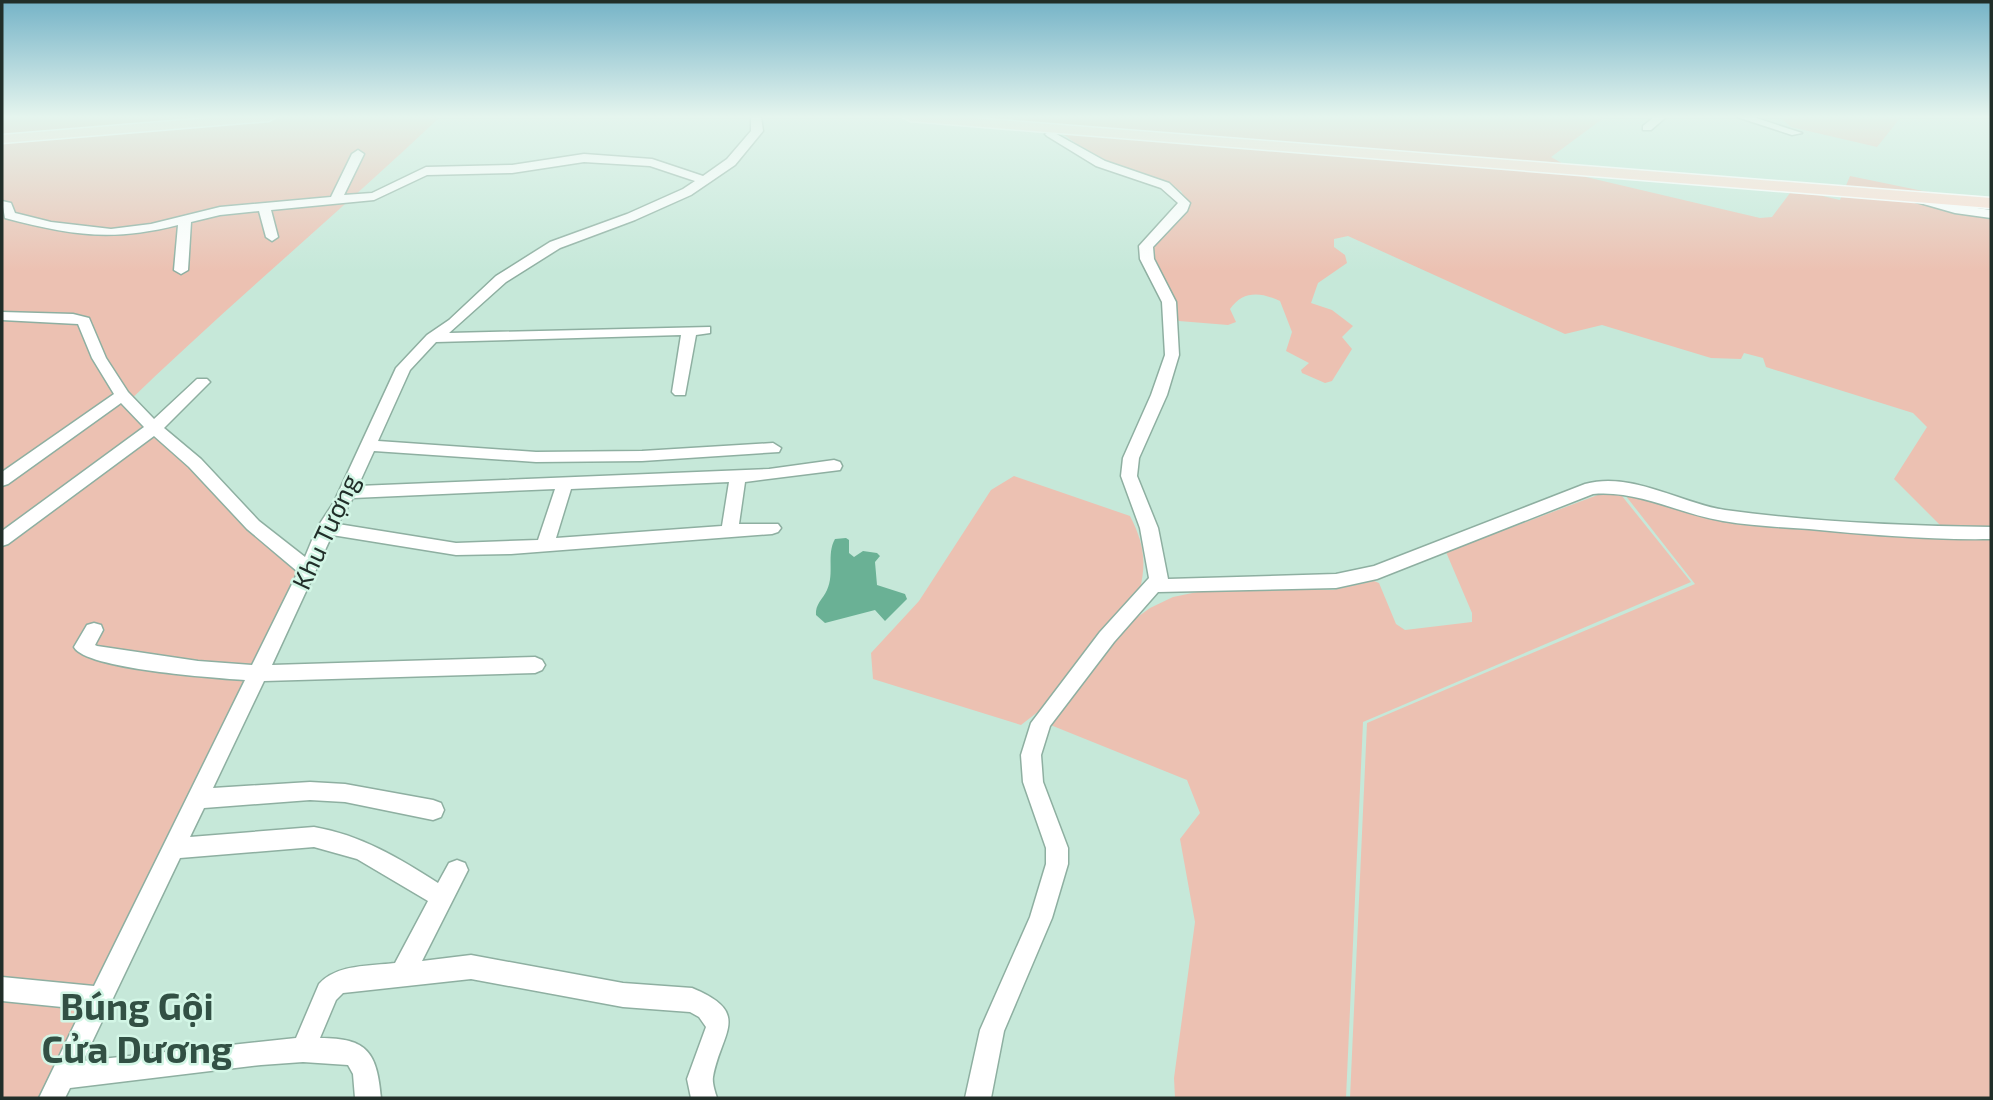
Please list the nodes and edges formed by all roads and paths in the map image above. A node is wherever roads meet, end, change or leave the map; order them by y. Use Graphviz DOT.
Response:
graph roads {
  1 [pos="351,168"];
  2 [pos="516,168"];
  3 [pos="668,168"];
  4 [pos="722,168"];
  5 [pos="1114,168"];
  6 [pos="1559,168"];
  7 [pos="1602,168"];
  8 [pos="704,180"];
  9 [pos="1910,196"];
  10 [pos="335,200"];
  11 [pos="1991,200"];
  12 [pos="2,205"];
  13 [pos="264,207"];
  14 [pos="1991,214"];
  15 [pos="185,219"];
  16 [pos="272,237"];
  17 [pos="181,270"];
  18 [pos="2,316"];
  19 [pos="432,338"];
  20 [pos="202,382"];
  21 [pos="680,392"];
  22 [pos="122,395"];
  23 [pos="154,428"];
  24 [pos="366,445"];
  25 [pos="774,447"];
  26 [pos="834,466"];
  27 [pos="738,475"];
  28 [pos="2,480"];
  29 [pos="565,483"];
  30 [pos="346,492"];
  31 [pos="326,528"];
  32 [pos="772,528"];
  33 [pos="730,530"];
  34 [pos="1991,533"];
  35 [pos="2,540"];
  36 [pos="545,545"];
  37 [pos="308,570"];
  38 [pos="1158,580"];
  39 [pos="94,630"];
  40 [pos="535,666"];
  41 [pos="257,673"];
  42 [pos="195,800"];
  43 [pos="433,810"];
  44 [pos="174,848"];
  45 [pos="457,870"];
  46 [pos="443,898"];
  47 [pos="402,975"];
  48 [pos="2,989"];
  49 [pos="100,999"];
  50 [pos="303,1051"];
  51 [pos="57,1087"];
  52 [pos="368,1098"];
  53 [pos="704,1098"];
  54 [pos="978,1098"];
  1 -- 10 [label="street"];
  2 -- 10 [label="street"];
  3 -- 8 [label="street"];
  4 -- 8 [label="street, Khu Tượng"];
  5 -- 38 [label="street"];
  6 -- 9 [label="main road"];
  7 -- 11 [label="main road"];
  8 -- 19 [label="street, Khu Tượng"];
  9 -- 11 [label="main road"];
  9 -- 14 [label="street"];
  10 -- 13 [label="street"];
  12 -- 15 [label="street"];
  13 -- 15 [label="street"];
  13 -- 16 [label="street"];
  15 -- 17 [label="street"];
  18 -- 22 [label="street"];
  19 -- 21 [label="street"];
  19 -- 24 [label="street, Khu Tượng"];
  20 -- 23 [label="street"];
  22 -- 23 [label="street"];
  22 -- 28 [label="street"];
  23 -- 35 [label="street"];
  23 -- 37 [label="street"];
  24 -- 25 [label="street"];
  24 -- 30 [label="street, Khu Tượng"];
  26 -- 27 [label="street"];
  27 -- 29 [label="street"];
  27 -- 33 [label="street"];
  29 -- 30 [label="street"];
  29 -- 36 [label="street"];
  30 -- 31 [label="street, Khu Tượng"];
  31 -- 36 [label="street"];
  31 -- 37 [label="street, Khu Tượng"];
  32 -- 33 [label="street"];
  33 -- 36 [label="street"];
  34 -- 38 [label="street"];
  37 -- 41 [label="street, Khu Tượng"];
  38 -- 54 [label="street"];
  39 -- 41 [label="street"];
  40 -- 41 [label="street"];
  41 -- 42 [label="street, Khu Tượng"];
  42 -- 43 [label="street"];
  42 -- 44 [label="street, Khu Tượng"];
  44 -- 46 [label="street"];
  44 -- 49 [label="street, Khu Tượng"];
  45 -- 46 [label="street"];
  46 -- 47 [label="street"];
  47 -- 50 [label="street"];
  47 -- 53 [label="street"];
  48 -- 49 [label="street"];
  49 -- 51 [label="street, Khu Tượng"];
  50 -- 51 [label="street"];
  50 -- 52 [label="street"];
}
